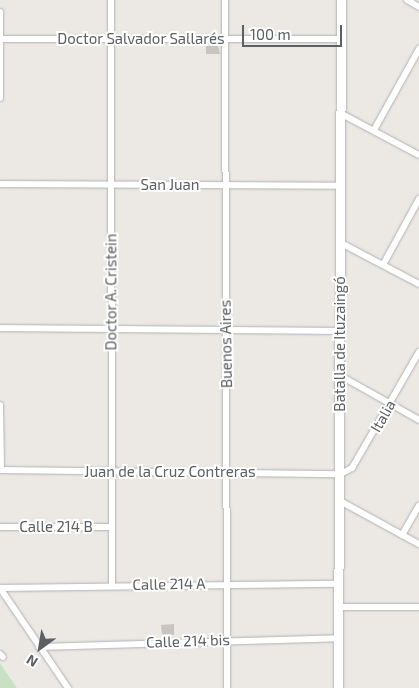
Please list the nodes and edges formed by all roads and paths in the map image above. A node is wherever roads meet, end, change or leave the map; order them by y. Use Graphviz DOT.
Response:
graph roads {
  1 [pos="112,0"];
  2 [pos="226,0"];
  3 [pos="341,0"];
  4 [pos="406,0"];
  5 [pos="419,7"];
  6 [pos="0,12"];
  7 [pos="0,39"];
  8 [pos="112,39"];
  9 [pos="226,39"];
  10 [pos="342,39"];
  11 [pos="419,48"];
  12 [pos="0,98"];
  13 [pos="340,113"];
  14 [pos="374,130"];
  15 [pos="419,156"];
  16 [pos="0,184"];
  17 [pos="226,184"];
  18 [pos="111,185"];
  19 [pos="341,186"];
  20 [pos="419,199"];
  21 [pos="339,242"];
  22 [pos="384,263"];
  23 [pos="419,284"];
  24 [pos="0,328"];
  25 [pos="111,329"];
  26 [pos="226,331"];
  27 [pos="340,331"];
  28 [pos="419,352"];
  29 [pos="341,376"];
  30 [pos="390,404"];
  31 [pos="0,405"];
  32 [pos="419,420"];
  33 [pos="1,470"];
  34 [pos="229,471"];
  35 [pos="113,472"];
  36 [pos="341,474"];
  37 [pos="340,501"];
  38 [pos="419,505"];
  39 [pos="0,527"];
  40 [pos="112,528"];
  41 [pos="402,535"];
  42 [pos="419,544"];
  43 [pos="227,583"];
  44 [pos="339,584"];
  45 [pos="112,585"];
  46 [pos="0,588"];
  47 [pos="339,607"];
  48 [pos="419,607"];
  49 [pos="338,638"];
  50 [pos="228,639"];
  51 [pos="39,647"];
  52 [pos="68,688"];
  53 [pos="227,688"];
  54 [pos="338,688"];
  1 -- 8 [label="street, Doctor A. Cristein"];
  2 -- 9 [label="street, Buenos Aires"];
  3 -- 10 [label="main road, Batalla de Ituzaingó"];
  4 -- 5 [label="street"];
  6 -- 7 [label="street"];
  7 -- 8 [label="street, Doctor Salvador Sallarés"];
  7 -- 12 [label="street"];
  8 -- 9 [label="street, Doctor Salvador Sallarés"];
  8 -- 18 [label="street, Doctor A. Cristein"];
  9 -- 10 [label="street, Doctor Salvador Sallarés"];
  9 -- 17 [label="street, Buenos Aires"];
  10 -- 13 [label="main road, Batalla de Ituzaingó"];
  11 -- 14 [label="street"];
  13 -- 14 [label="street"];
  13 -- 19 [label="main road, Batalla de Ituzaingó"];
  14 -- 15 [label="street"];
  16 -- 18 [label="street, San Juan"];
  17 -- 18 [label="street, San Juan"];
  17 -- 19 [label="street, San Juan"];
  17 -- 26 [label="street, Buenos Aires"];
  18 -- 25 [label="street, Doctor A. Cristein"];
  19 -- 21 [label="main road, Batalla de Ituzaingó"];
  20 -- 22 [label="street"];
  21 -- 22 [label="street"];
  21 -- 27 [label="main road, Batalla de Ituzaingó"];
  22 -- 23 [label="street"];
  24 -- 25 [label="street"];
  25 -- 26 [label="street"];
  25 -- 35 [label="street, Doctor A. Cristein"];
  26 -- 27 [label="street"];
  26 -- 34 [label="street, Buenos Aires"];
  27 -- 29 [label="main road, Batalla de Ituzaingó"];
  28 -- 30 [label="street, Italia"];
  29 -- 30 [label="street"];
  29 -- 36 [label="main road, Batalla de Ituzaingó"];
  30 -- 32 [label="street"];
  30 -- 36 [label="street, Italia"];
  31 -- 33 [label="street"];
  33 -- 35 [label="street, Juan de la Cruz Contreras"];
  34 -- 35 [label="street, Juan de la Cruz Contreras"];
  34 -- 36 [label="street, Juan de la Cruz Contreras"];
  34 -- 43 [label="street, Buenos Aires"];
  35 -- 40 [label="street, Doctor A. Cristein"];
  36 -- 37 [label="main road, Batalla de Ituzaingó"];
  37 -- 41 [label="street"];
  37 -- 44 [label="main road, Batalla de Ituzaingó"];
  38 -- 41 [label="street"];
  39 -- 40 [label="street, Calle 214 B"];
  40 -- 45 [label="street, Doctor A. Cristein"];
  41 -- 42 [label="street"];
  43 -- 44 [label="street, Calle 214 A"];
  43 -- 45 [label="street, Calle 214 A"];
  43 -- 50 [label="street, Buenos Aires"];
  44 -- 47 [label="main road, Batalla de Ituzaingó"];
  45 -- 46 [label="street, Calle 214 A"];
  46 -- 51 [label="street"];
  47 -- 48 [label="street"];
  47 -- 49 [label="main road, Batalla de Ituzaingó"];
  49 -- 50 [label="street, Calle 214 bis"];
  49 -- 54 [label="main road, Batalla de Ituzaingó"];
  50 -- 51 [label="street, Calle 214 bis"];
  50 -- 53 [label="street, Buenos Aires"];
  51 -- 52 [label="street"];
}
